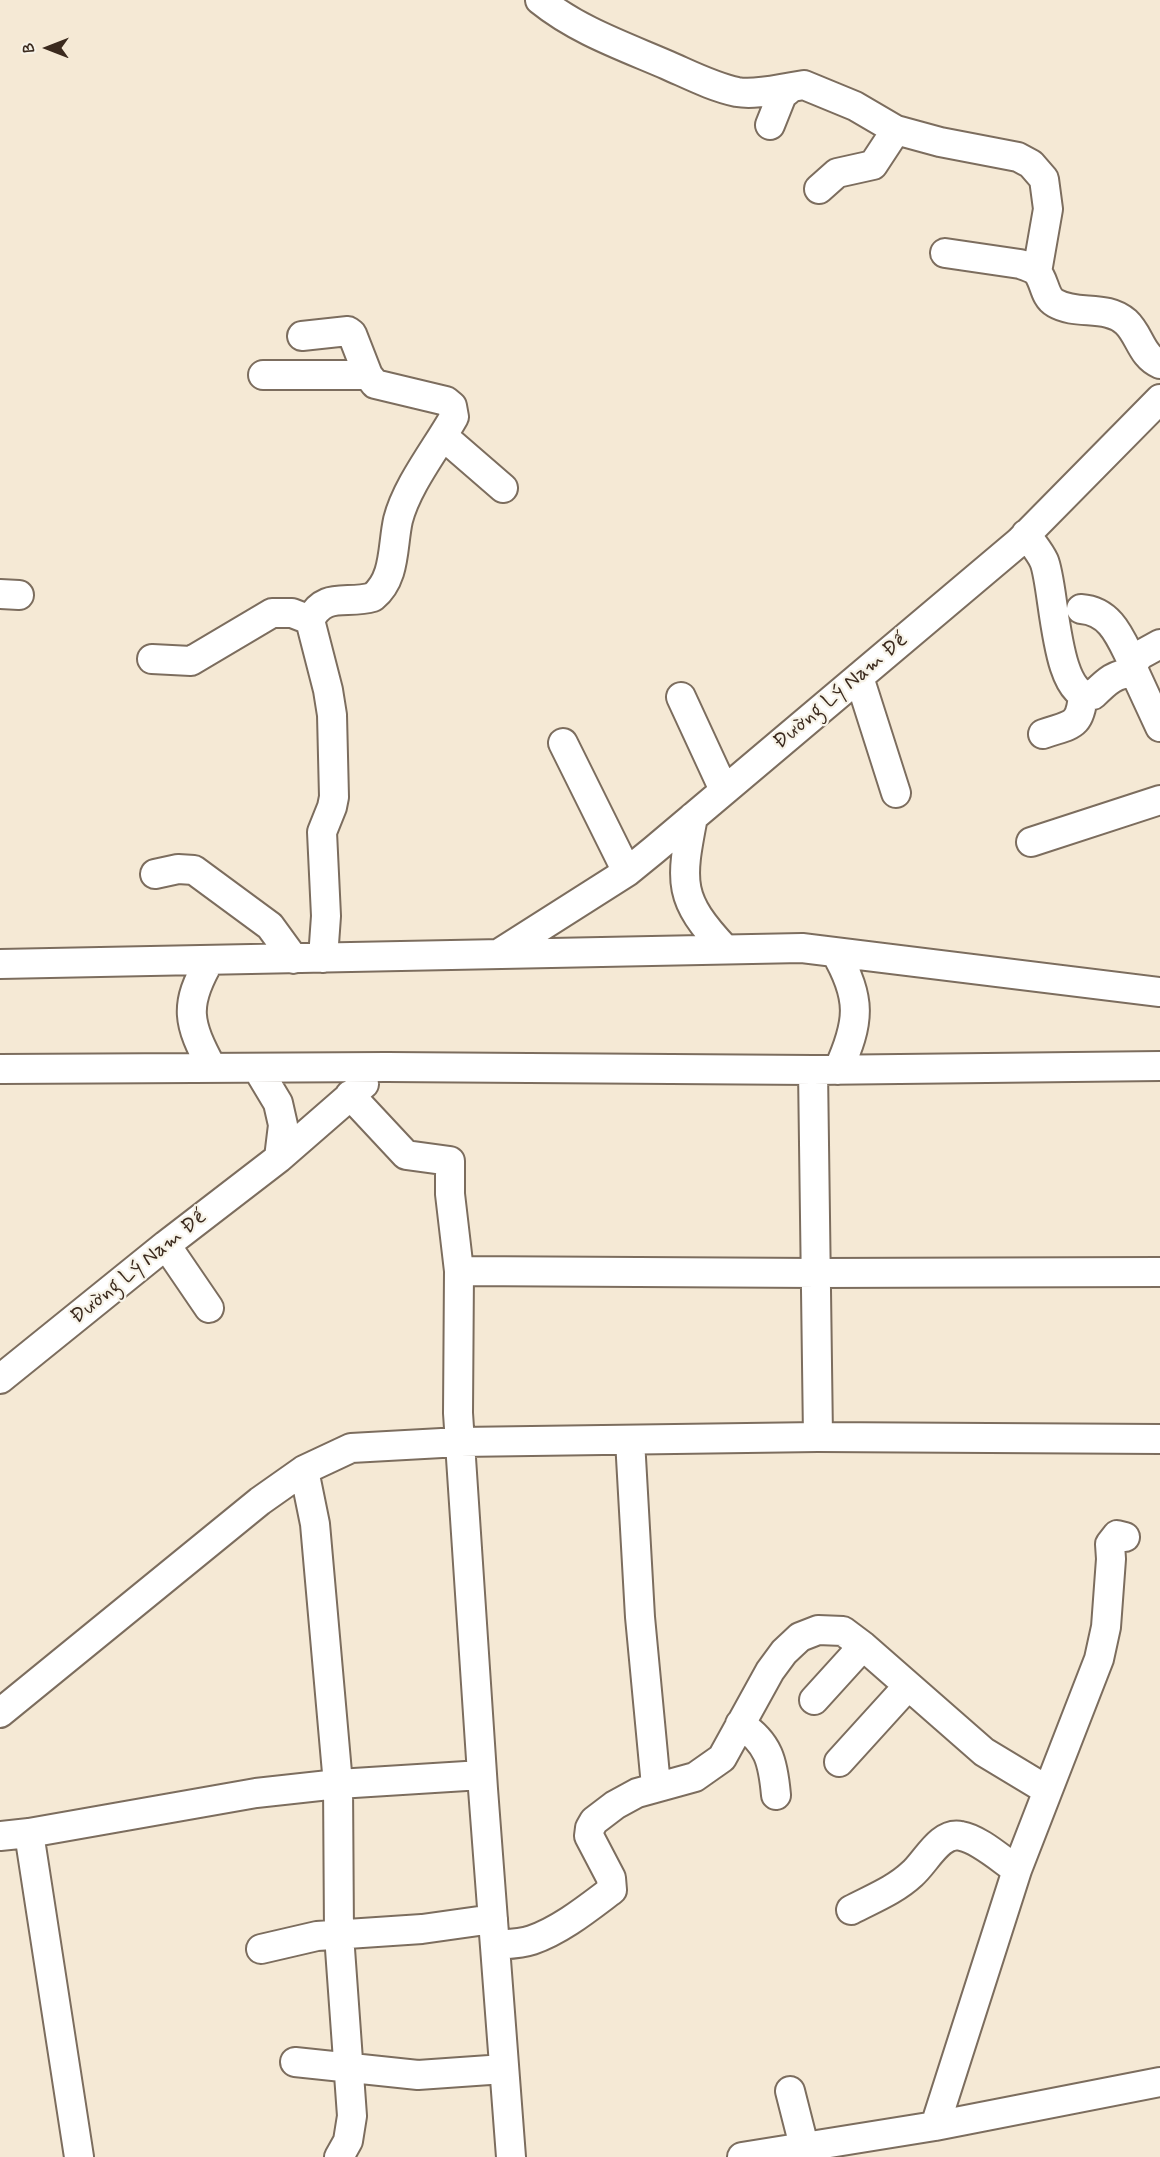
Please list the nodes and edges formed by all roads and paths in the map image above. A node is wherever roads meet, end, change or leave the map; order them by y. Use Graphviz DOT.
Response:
graph roads {
  1 [pos="540,0"];
  2 [pos="792,87"];
  3 [pos="770,125"];
  4 [pos="896,130"];
  5 [pos="819,189"];
  6 [pos="945,253"];
  7 [pos="1037,272"];
  8 [pos="302,336"];
  9 [pos="1160,364"];
  10 [pos="263,375"];
  11 [pos="368,375"];
  12 [pos="1160,399"];
  13 [pos="443,436"];
  14 [pos="503,488"];
  15 [pos="1026,534"];
  16 [pos="1081,609"];
  17 [pos="310,620"];
  18 [pos="1160,644"];
  19 [pos="152,659"];
  20 [pos="1129,668"];
  21 [pos="859,677"];
  22 [pos="1083,695"];
  23 [pos="681,697"];
  24 [pos="1160,727"];
  25 [pos="1043,734"];
  26 [pos="563,743"];
  27 [pos="724,790"];
  28 [pos="896,793"];
  29 [pos="1160,800"];
  30 [pos="693,817"];
  31 [pos="1031,842"];
  32 [pos="627,873"];
  33 [pos="155,874"];
  34 [pos="725,950"];
  35 [pos="835,952"];
  36 [pos="498,954"];
  37 [pos="294,958"];
  38 [pos="324,958"];
  39 [pos="210,960"];
  40 [pos="0,964"];
  41 [pos="1160,992"];
  42 [pos="1160,1066"];
  43 [pos="387,1067"];
  44 [pos="212,1068"];
  45 [pos="256,1068"];
  46 [pos="0,1069"];
  47 [pos="826,1070"];
  48 [pos="350,1095"];
  49 [pos="279,1158"];
  50 [pos="166,1245"];
  51 [pos="459,1271"];
  52 [pos="1160,1272"];
  53 [pos="818,1273"];
  54 [pos="209,1308"];
  55 [pos="0,1379"];
  56 [pos="818,1437"];
  57 [pos="1160,1439"];
  58 [pos="630,1440"];
  59 [pos="460,1442"];
  60 [pos="304,1470"];
  61 [pos="1125,1537"];
  62 [pos="863,1646"];
  63 [pos="908,1686"];
  64 [pos="814,1700"];
  65 [pos="0,1713"];
  66 [pos="740,1724"];
  67 [pos="839,1762"];
  68 [pos="482,1775"];
  69 [pos="338,1784"];
  70 [pos="656,1786"];
  71 [pos="1047,1790"];
  72 [pos="776,1795"];
  73 [pos="29,1833"];
  74 [pos="0,1836"];
  75 [pos="1017,1870"];
  76 [pos="851,1910"];
  77 [pos="494,1932"];
  78 [pos="339,1935"];
  79 [pos="261,1949"];
  80 [pos="295,2061"];
  81 [pos="348,2067"];
  82 [pos="504,2069"];
  83 [pos="1160,2082"];
  84 [pos="790,2091"];
  85 [pos="934,2126"];
  86 [pos="804,2146"];
  87 [pos="79,2157"];
  88 [pos="339,2157"];
  89 [pos="511,2157"];
  90 [pos="742,2157"];
  1 -- 2 [label="street"];
  2 -- 3 [label="street"];
  2 -- 4 [label="street"];
  4 -- 5 [label="street"];
  4 -- 7 [label="street"];
  6 -- 7 [label="street"];
  7 -- 9 [label="street"];
  8 -- 11 [label="street"];
  10 -- 11 [label="street"];
  11 -- 13 [label="street"];
  12 -- 15 [label="street, Đường Lý Nam Đế"];
  13 -- 14 [label="street"];
  13 -- 17 [label="street"];
  15 -- 21 [label="street, Đường Lý Nam Đế"];
  15 -- 22 [label="street"];
  16 -- 20 [label="street"];
  17 -- 19 [label="street"];
  17 -- 38 [label="street"];
  18 -- 20 [label="street"];
  20 -- 22 [label="street"];
  20 -- 24 [label="street"];
  21 -- 27 [label="street, Đường Lý Nam Đế"];
  21 -- 28 [label="street"];
  22 -- 25 [label="street"];
  23 -- 27 [label="street"];
  26 -- 32 [label="street"];
  27 -- 30 [label="street, Đường Lý Nam Đế"];
  29 -- 31 [label="street"];
  30 -- 32 [label="street, Đường Lý Nam Đế"];
  30 -- 34 [label="street"];
  32 -- 36 [label="street, Đường Lý Nam Đế"];
  33 -- 37 [label="street"];
  34 -- 35 [label="street"];
  34 -- 36 [label="street"];
  35 -- 41 [label="street"];
  35 -- 47 [label="street"];
  36 -- 38 [label="street"];
  37 -- 38 [label="street"];
  37 -- 39 [label="street"];
  39 -- 40 [label="street"];
  39 -- 44 [label="street"];
  42 -- 47 [label="street"];
  43 -- 45 [label="street"];
  43 -- 47 [label="street"];
  43 -- 48 [label="street, Đường Lý Nam Đế"];
  44 -- 45 [label="street"];
  44 -- 46 [label="street"];
  45 -- 49 [label="street"];
  47 -- 53 [label="street"];
  48 -- 49 [label="street, Đường Lý Nam Đế"];
  48 -- 51 [label="street"];
  49 -- 50 [label="street, Đường Lý Nam Đế"];
  50 -- 54 [label="street"];
  50 -- 55 [label="street, Đường Lý Nam Đế"];
  51 -- 53 [label="street"];
  51 -- 59 [label="street"];
  52 -- 53 [label="street"];
  53 -- 56 [label="street"];
  56 -- 57 [label="street"];
  56 -- 58 [label="street"];
  58 -- 59 [label="street"];
  58 -- 70 [label="street"];
  59 -- 60 [label="street"];
  59 -- 68 [label="street"];
  60 -- 65 [label="street"];
  60 -- 69 [label="street"];
  61 -- 71 [label="street"];
  62 -- 63 [label="street"];
  62 -- 64 [label="street"];
  62 -- 66 [label="street"];
  63 -- 67 [label="street"];
  63 -- 71 [label="street"];
  66 -- 70 [label="street"];
  66 -- 72 [label="street"];
  68 -- 69 [label="street"];
  68 -- 77 [label="street"];
  69 -- 73 [label="street"];
  69 -- 78 [label="street"];
  70 -- 77 [label="street"];
  71 -- 75 [label="street"];
  73 -- 74 [label="street"];
  73 -- 87 [label="street"];
  75 -- 76 [label="street"];
  75 -- 85 [label="street"];
  77 -- 78 [label="street"];
  77 -- 82 [label="street"];
  78 -- 79 [label="street"];
  78 -- 81 [label="street"];
  80 -- 81 [label="street"];
  81 -- 82 [label="street"];
  81 -- 88 [label="street"];
  82 -- 89 [label="street"];
  83 -- 85 [label="street"];
  84 -- 86 [label="street"];
  85 -- 86 [label="street"];
  86 -- 90 [label="street"];
}
